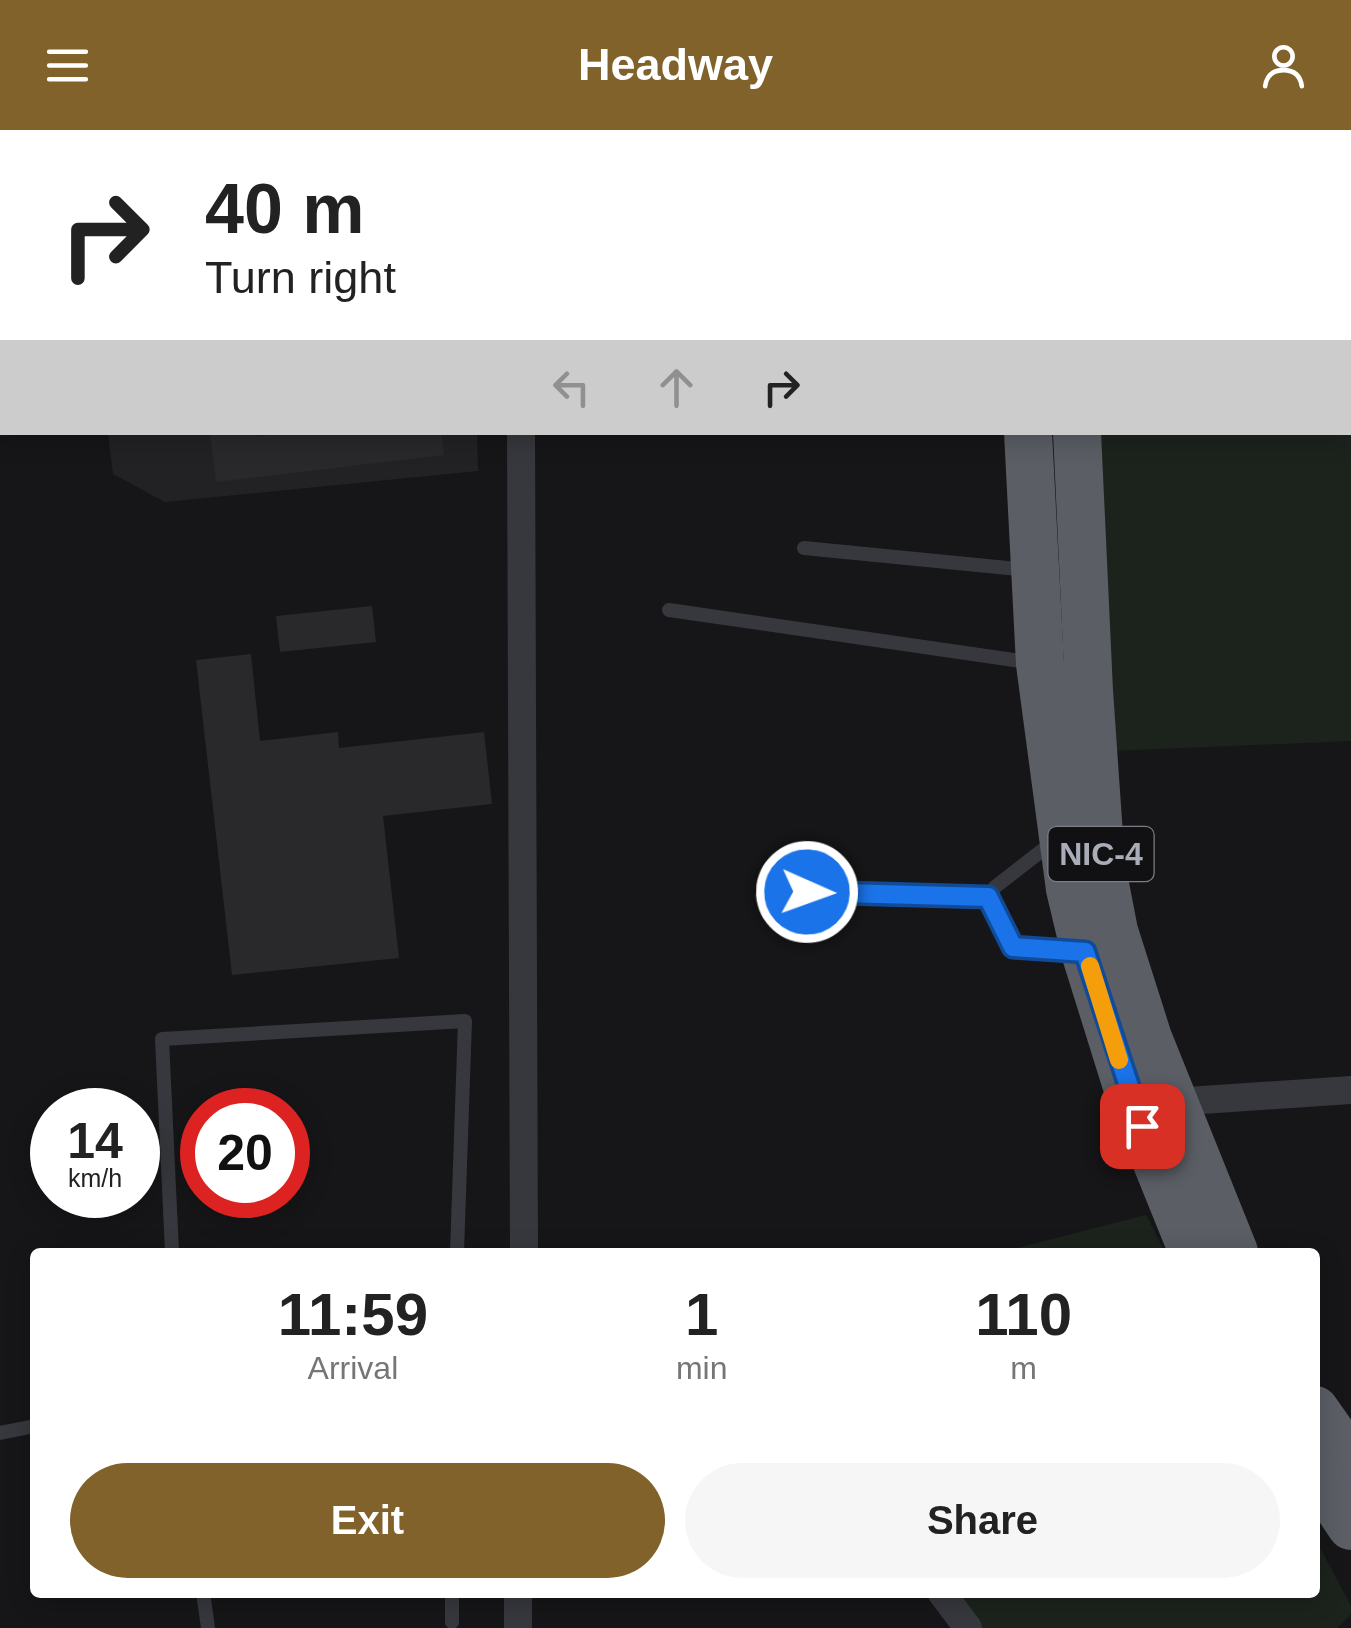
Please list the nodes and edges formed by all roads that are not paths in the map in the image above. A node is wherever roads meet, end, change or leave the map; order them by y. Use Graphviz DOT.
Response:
graph roads {
  1 [pos="521,435"];
  2 [pos="1028,435"];
  3 [pos="1077,435"];
  4 [pos="804,548"];
  5 [pos="1035,571"];
  6 [pos="669,610"];
  7 [pos="1040,664"];
  8 [pos="1061,835"];
  9 [pos="807,892"];
  10 [pos="988,897"];
  11 [pos="1085,952"];
  12 [pos="1351,1090"];
  13 [pos="1173,1102"];
  14 [pos="172,1248"];
  15 [pos="457,1248"];
  16 [pos="524,1248"];
  17 [pos="1191,1248"];
  18 [pos="1232,1248"];
  19 [pos="1320,1417"];
  20 [pos="30,1427"];
  21 [pos="0,1432"];
  22 [pos="1351,1461"];
  23 [pos="1320,1480"];
  24 [pos="1351,1526"];
  25 [pos="204,1598"];
  26 [pos="452,1598"];
  27 [pos="518,1598"];
  28 [pos="946,1598"];
  29 [pos="452,1622"];
  30 [pos="208,1628"];
  31 [pos="518,1628"];
  32 [pos="968,1628"];
  1 -- 16 [label="street"];
  2 -- 5 [label="highway, NIC-4"];
  3 -- 13 [label="highway, NIC-4"];
  4 -- 5 [label="lane"];
  5 -- 7 [label="highway, NIC-4"];
  6 -- 7 [label="lane"];
  7 -- 8 [label="highway, NIC-4"];
  8 -- 10 [label="lane"];
  8 -- 11 [label="highway, NIC-4"];
  9 -- 10 [label="lane"];
  10 -- 11 [label="lane"];
  11 -- 17 [label="highway, NIC-4"];
  12 -- 13 [label="street"];
  13 -- 18 [label="highway, NIC-4"];
  14 -- 15 [label="lane"];
  19 -- 22 [label="highway"];
  20 -- 21 [label="lane"];
  23 -- 24 [label="highway"];
  25 -- 30 [label="lane"];
  26 -- 29 [label="lane"];
  27 -- 31 [label="street"];
  28 -- 32 [label="street"];
}
